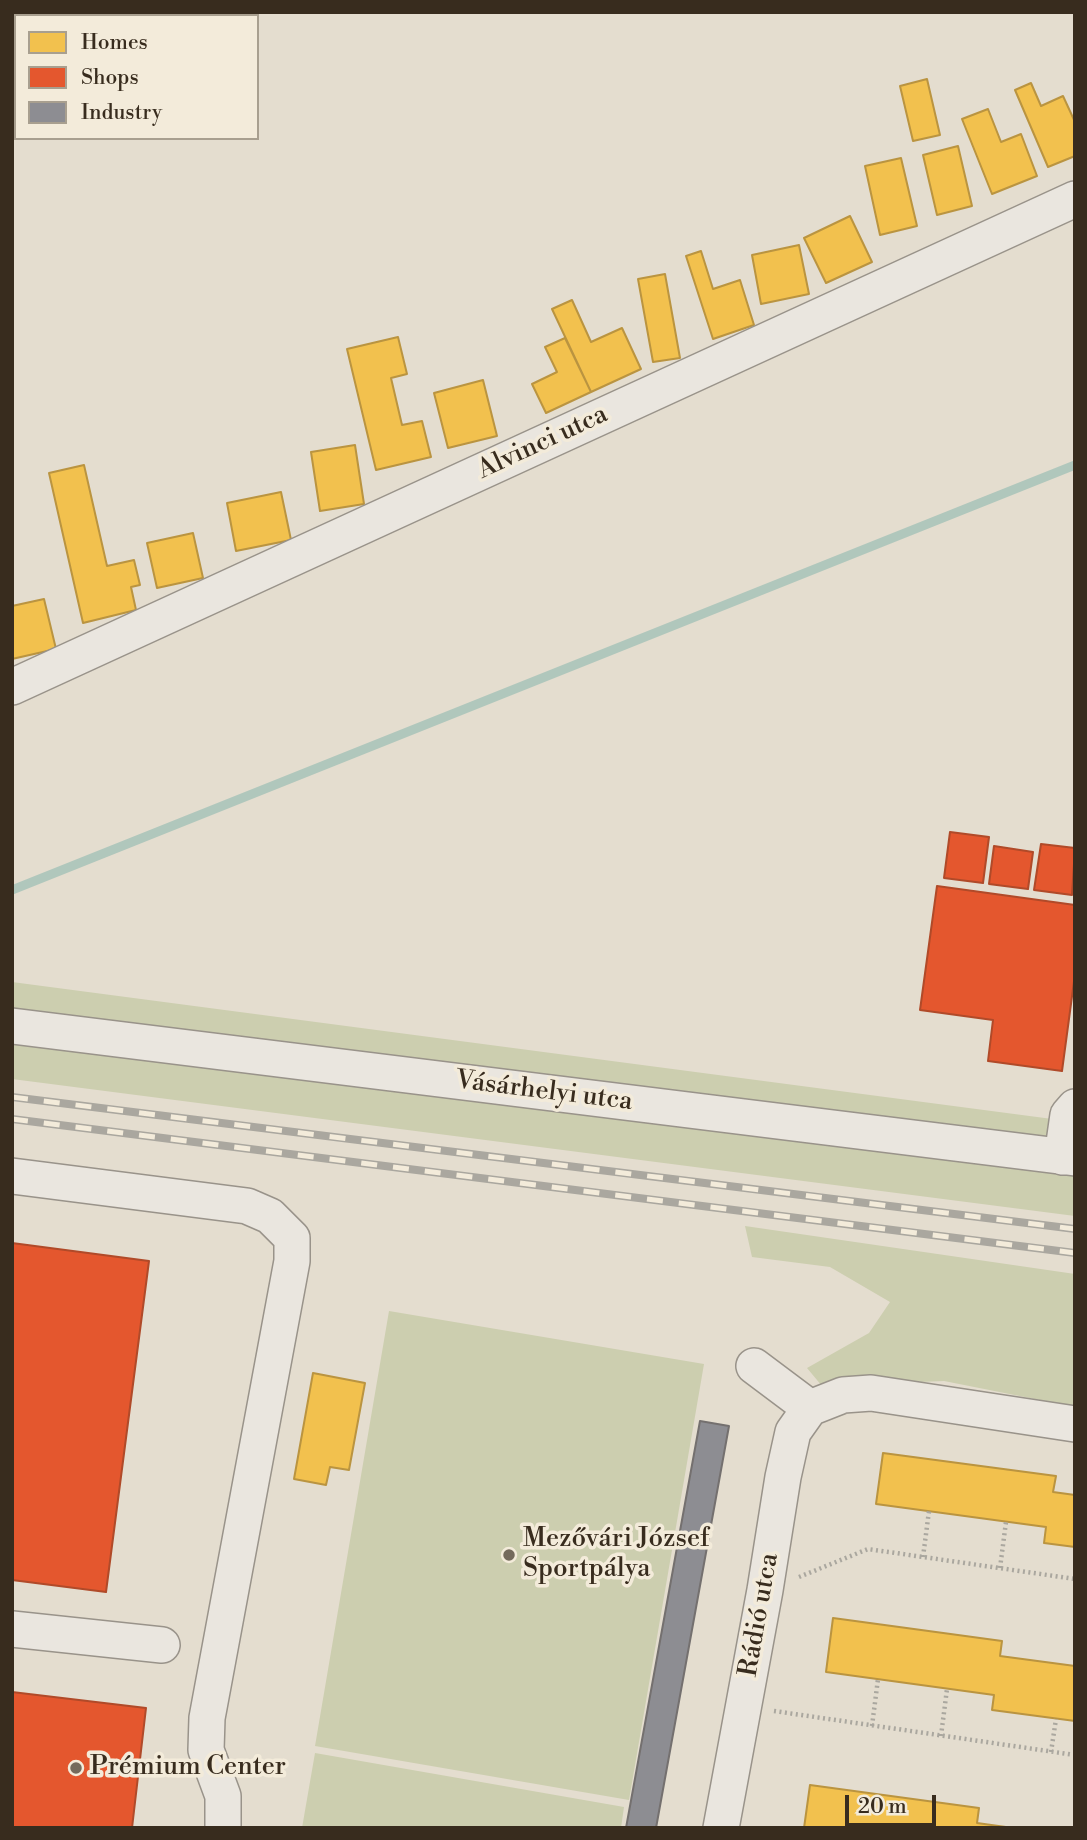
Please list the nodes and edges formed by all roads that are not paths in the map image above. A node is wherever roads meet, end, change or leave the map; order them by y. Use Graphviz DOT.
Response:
graph roads {
  1 [pos="1075,199"];
  2 [pos="12,687"];
  3 [pos="12,1026"];
  4 [pos="1075,1107"];
  5 [pos="1069,1157"];
  6 [pos="12,1176"];
  7 [pos="754,1366"];
  8 [pos="810,1408"];
  9 [pos="1075,1424"];
  10 [pos="12,1629"];
  11 [pos="162,1645"];
  12 [pos="223,1828"];
  13 [pos="721,1828"];
  1 -- 2 [label="street, Alvinci utca"];
  3 -- 5 [label="street, Vásárhelyi utca"];
  4 -- 5 [label="street"];
  6 -- 12 [label="street"];
  7 -- 8 [label="street"];
  8 -- 9 [label="street"];
  8 -- 13 [label="street, Rádió utca"];
  10 -- 11 [label="street"];
}
